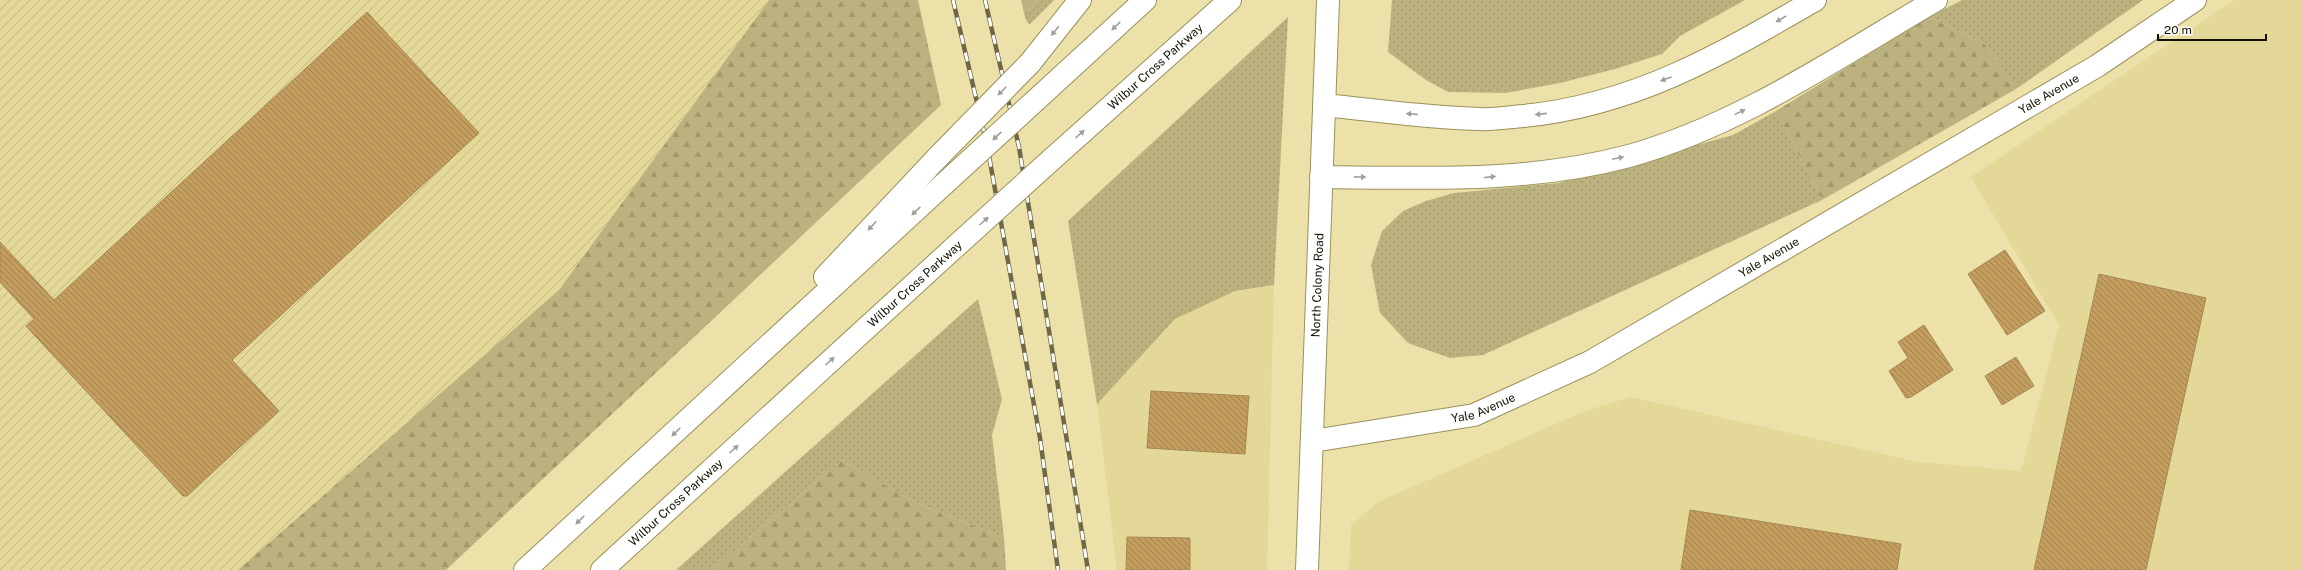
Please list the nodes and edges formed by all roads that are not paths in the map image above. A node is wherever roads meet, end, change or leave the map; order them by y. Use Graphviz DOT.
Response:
graph roads {
  1 [pos="1080,0"];
  2 [pos="1145,0"];
  3 [pos="1230,0"];
  4 [pos="1328,0"];
  5 [pos="1815,0"];
  6 [pos="1936,0"];
  7 [pos="2195,0"];
  8 [pos="1324,105"];
  9 [pos="1321,177"];
  10 [pos="696,413"];
  11 [pos="1312,441"];
  12 [pos="525,570"];
  13 [pos="602,570"];
  14 [pos="1306,570"];
  1 -- 10 [label="main road, one-way, bridge"];
  2 -- 10 [label="main road, one-way, bridge"];
  13 -- 3 [label="main road, Wilbur Cross Parkway, one-way, bridge"];
  4 -- 8 [label="main road, North Colony Road"];
  5 -- 8 [label="main road, one-way"];
  9 -- 6 [label="main road, one-way"];
  7 -- 11 [label="main road, Yale Avenue"];
  8 -- 9 [label="main road, North Colony Road"];
  9 -- 11 [label="main road, North Colony Road"];
  10 -- 12 [label="main road, one-way"];
  11 -- 14 [label="main road, North Colony Road"];
}
